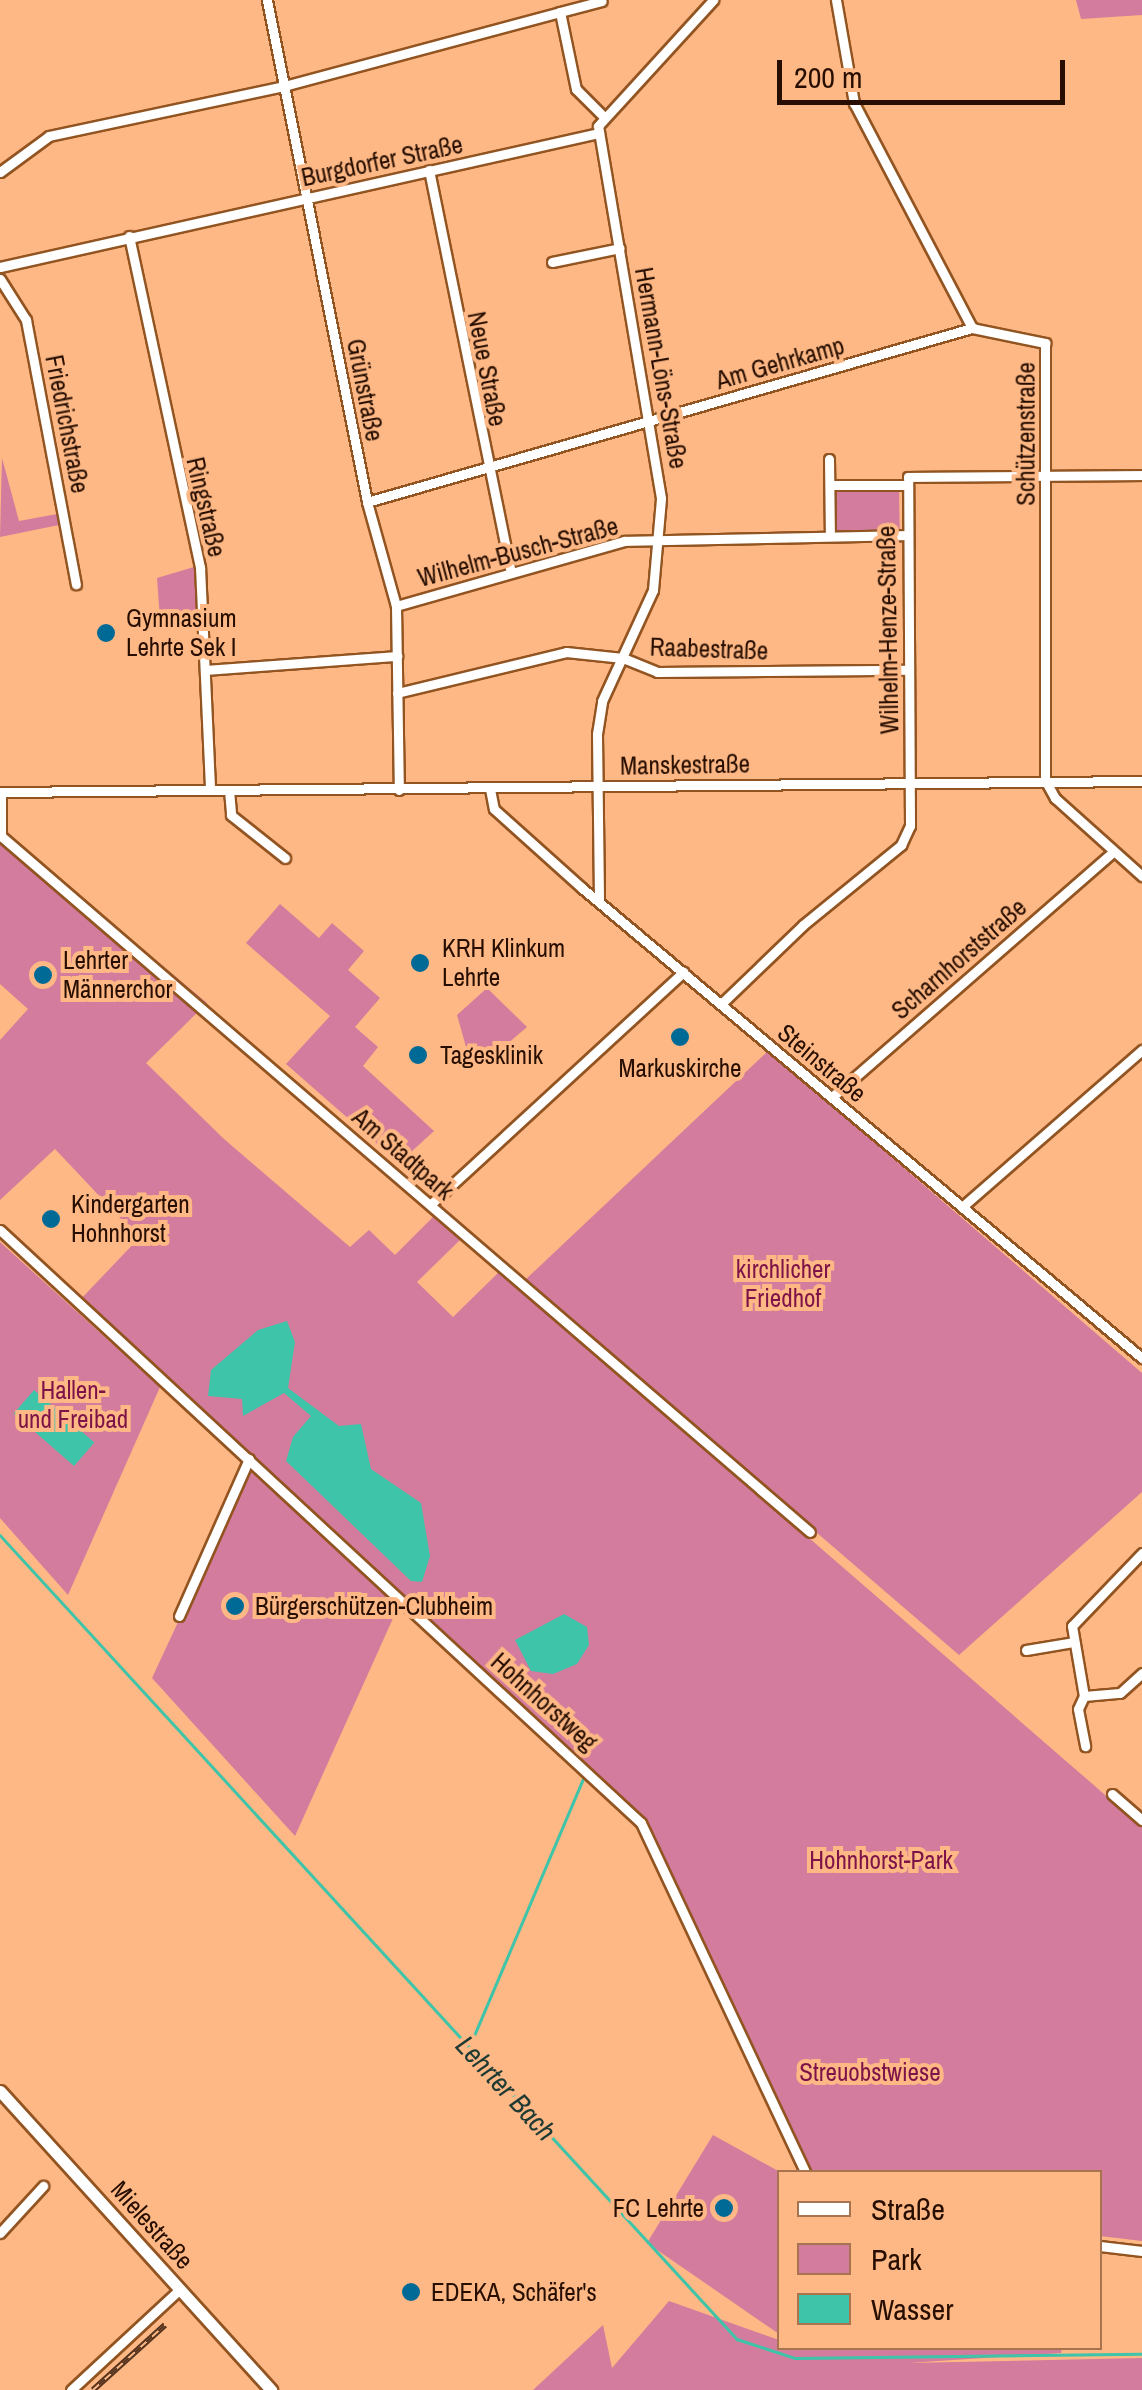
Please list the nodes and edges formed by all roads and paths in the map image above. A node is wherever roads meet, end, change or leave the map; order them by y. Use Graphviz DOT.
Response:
graph roads {
  1 [pos="267,0"];
  2 [pos="712,0"];
  3 [pos="836,0"];
  4 [pos="602,1"];
  5 [pos="560,12"];
  6 [pos="284,86"];
  7 [pos="602,115"];
  8 [pos="598,132"];
  9 [pos="430,170"];
  10 [pos="0,172"];
  11 [pos="306,198"];
  12 [pos="129,236"];
  13 [pos="620,248"];
  14 [pos="552,262"];
  15 [pos="0,266"];
  16 [pos="0,279"];
  17 [pos="972,328"];
  18 [pos="652,420"];
  19 [pos="829,459"];
  20 [pos="486,468"];
  21 [pos="1142,475"];
  22 [pos="1046,477"];
  23 [pos="908,481"];
  24 [pos="830,486"];
  25 [pos="367,502"];
  26 [pos="907,534"];
  27 [pos="830,536"];
  28 [pos="660,542"];
  29 [pos="510,574"];
  30 [pos="76,584"];
  31 [pos="396,606"];
  32 [pos="397,656"];
  33 [pos="623,658"];
  34 [pos="205,670"];
  35 [pos="908,670"];
  36 [pos="397,693"];
  37 [pos="1045,780"];
  38 [pos="1142,780"];
  39 [pos="910,782"];
  40 [pos="597,787"];
  41 [pos="490,789"];
  42 [pos="210,790"];
  43 [pos="229,790"];
  44 [pos="399,790"];
  45 [pos="0,792"];
  46 [pos="1113,852"];
  47 [pos="285,858"];
  48 [pos="1142,876"];
  49 [pos="600,900"];
  50 [pos="683,972"];
  51 [pos="721,1004"];
  52 [pos="1142,1050"];
  53 [pos="832,1097"];
  54 [pos="431,1204"];
  55 [pos="962,1207"];
  56 [pos="0,1230"];
  57 [pos="1142,1358"];
  58 [pos="249,1460"];
  59 [pos="810,1532"];
  60 [pos="1142,1553"];
  61 [pos="179,1616"];
  62 [pos="1074,1642"];
  63 [pos="1026,1650"];
  64 [pos="1142,1673"];
  65 [pos="1084,1696"];
  66 [pos="1085,1746"];
  67 [pos="1112,1794"];
  68 [pos="1141,1818"];
  69 [pos="0,2091"];
  70 [pos="804,2170"];
  71 [pos="43,2186"];
  72 [pos="0,2232"];
  73 [pos="1102,2246"];
  74 [pos="1142,2251"];
  75 [pos="180,2289"];
  76 [pos="71,2390"];
  77 [pos="271,2390"];
  1 -- 6 [label="street, Grünstraße"];
  2 -- 7 [label="street"];
  3 -- 17 [label="street"];
  4 -- 5 [label="street"];
  5 -- 6 [label="street"];
  5 -- 7 [label="street"];
  6 -- 10 [label="street"];
  6 -- 11 [label="street, Grünstraße"];
  7 -- 8 [label="street"];
  8 -- 9 [label="street, Burgdorfer Straße"];
  8 -- 13 [label="street, Hermann-Löns-Straße"];
  9 -- 11 [label="street, Burgdorfer Straße"];
  9 -- 20 [label="street, Neue Straße"];
  11 -- 12 [label="street, Burgdorfer Straße"];
  11 -- 25 [label="street, Grünstraße"];
  12 -- 15 [label="street, Burgdorfer Straße"];
  12 -- 34 [label="street, Ringstraße"];
  13 -- 14 [label="street"];
  13 -- 18 [label="street, Hermann-Löns-Straße"];
  16 -- 30 [label="street, Friedrichstraße"];
  17 -- 18 [label="street, Am Gehrkamp"];
  17 -- 22 [label="street, Schützenstraße"];
  18 -- 20 [label="street, Am Gehrkamp"];
  18 -- 28 [label="street, Hermann-Löns-Straße"];
  19 -- 24 [label="street"];
  20 -- 25 [label="street, Am Gehrkamp"];
  20 -- 29 [label="street, Neue Straße"];
  21 -- 22 [label="street"];
  22 -- 23 [label="street"];
  22 -- 37 [label="street, Schützenstraße"];
  23 -- 24 [label="street"];
  23 -- 26 [label="street, Wilhelm-Henze-Straße"];
  24 -- 27 [label="street"];
  25 -- 31 [label="street, Grünstraße"];
  26 -- 27 [label="street, Wilhelm-Busch-Straße"];
  26 -- 35 [label="street, Wilhelm-Henze-Straße"];
  27 -- 28 [label="street, Wilhelm-Busch-Straße"];
  28 -- 29 [label="street, Wilhelm-Busch-Straße"];
  28 -- 33 [label="street, Hermann-Löns-Straße"];
  29 -- 31 [label="street, Wilhelm-Busch-Straße"];
  31 -- 32 [label="street, Grünstraße"];
  32 -- 34 [label="street"];
  32 -- 36 [label="street, Grünstraße"];
  33 -- 35 [label="street, Raabestraße"];
  33 -- 36 [label="street, Raabestraße"];
  33 -- 40 [label="street, Hermann-Löns-Straße"];
  34 -- 42 [label="street, Ringstraße"];
  35 -- 39 [label="street, Wilhelm-Henze-Straße"];
  36 -- 44 [label="street, Grünstraße"];
  37 -- 38 [label="street, Manskestraße"];
  37 -- 39 [label="street, Manskestraße"];
  37 -- 46 [label="street"];
  39 -- 40 [label="street, Manskestraße"];
  39 -- 51 [label="street, Wilhelm-Henze-Straße"];
  40 -- 41 [label="street, Manskestraße"];
  40 -- 49 [label="street, Hermann-Löns-Straße"];
  41 -- 44 [label="street, Manskestraße"];
  41 -- 49 [label="street, Steinstraße"];
  42 -- 43 [label="street, Manskestraße"];
  42 -- 45 [label="street, Manskestraße"];
  43 -- 44 [label="street, Manskestraße"];
  43 -- 47 [label="street"];
  45 -- 54 [label="street, Am Stadtpark"];
  46 -- 48 [label="street"];
  46 -- 53 [label="street, Scharnhorststraße"];
  49 -- 50 [label="street, Steinstraße"];
  50 -- 51 [label="street, Steinstraße"];
  50 -- 54 [label="street"];
  51 -- 53 [label="street, Steinstraße"];
  52 -- 55 [label="street"];
  53 -- 55 [label="street, Steinstraße"];
  54 -- 59 [label="street, Am Stadtpark"];
  55 -- 57 [label="street, Steinstraße"];
  56 -- 58 [label="street, Hohnhorstweg"];
  58 -- 61 [label="street"];
  58 -- 70 [label="street, Hohnhorstweg"];
  60 -- 62 [label="street"];
  62 -- 63 [label="street"];
  62 -- 65 [label="street"];
  64 -- 65 [label="street"];
  65 -- 66 [label="street"];
  67 -- 68 [label="street"];
  69 -- 75 [label="street, Mielestraße"];
  71 -- 72 [label="street"];
  73 -- 74 [label="street"];
  75 -- 76 [label="street"];
  75 -- 77 [label="street, Mielestraße"];
}
